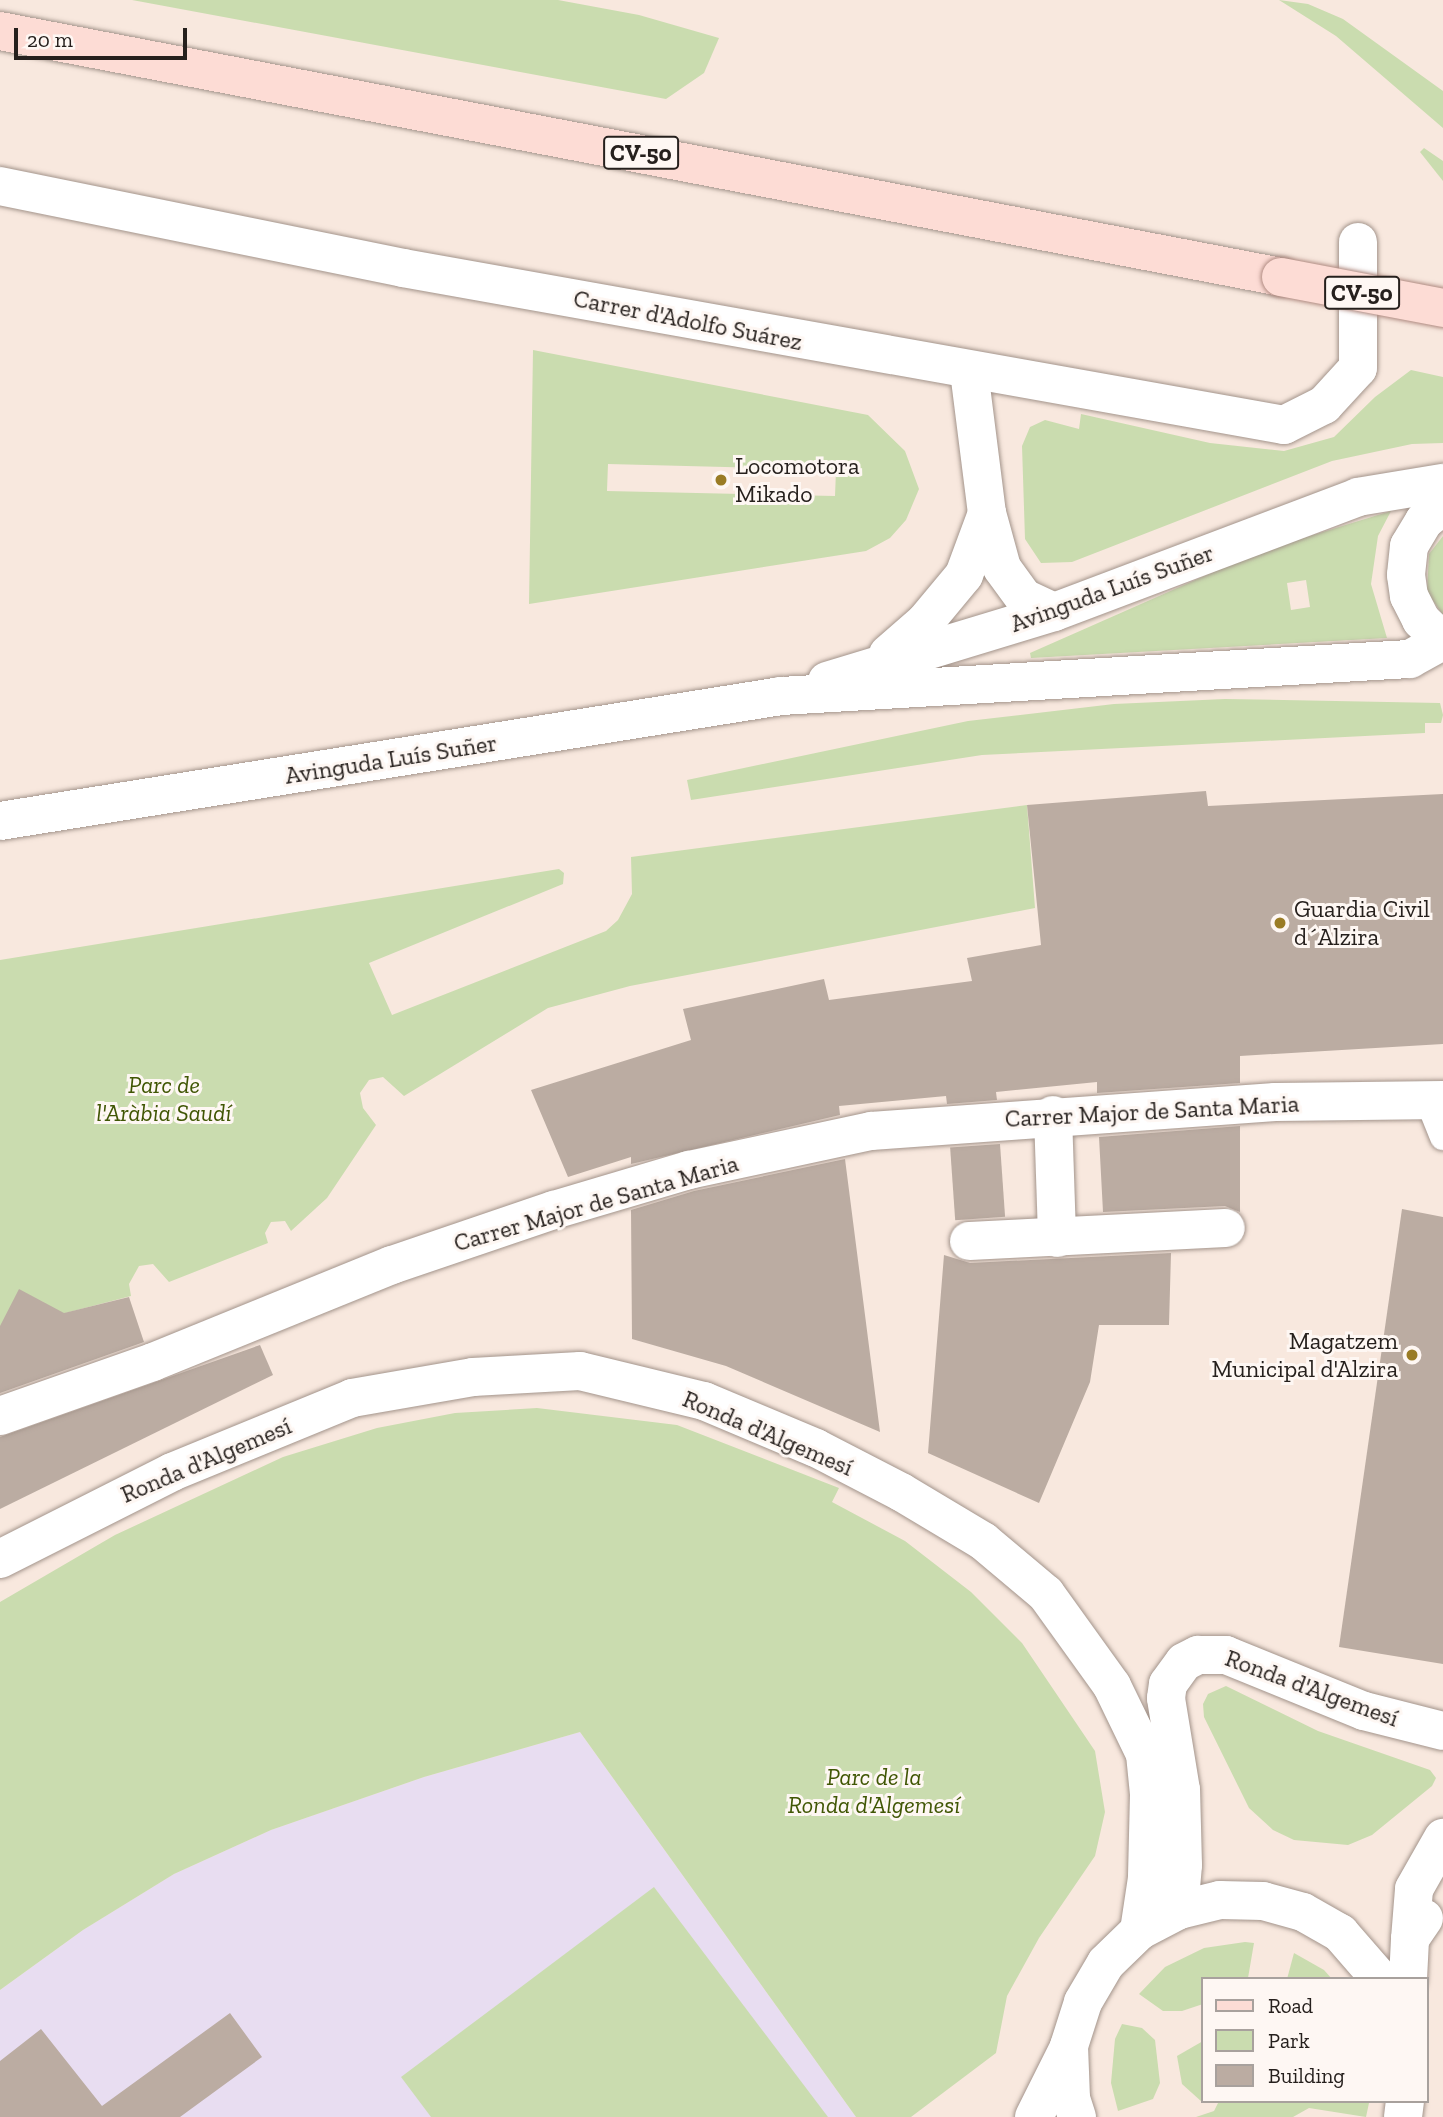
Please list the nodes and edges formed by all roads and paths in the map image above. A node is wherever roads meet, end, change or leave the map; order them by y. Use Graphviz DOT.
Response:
graph roads {
  1 [pos="0,31"];
  2 [pos="0,186"];
  3 [pos="1358,242"];
  4 [pos="1443,308"];
  5 [pos="969,371"];
  6 [pos="1443,483"];
  7 [pos="1443,506"];
  8 [pos="986,513"];
  9 [pos="1055,612"];
  10 [pos="1443,641"];
  11 [pos="877,664"];
  12 [pos="781,696"];
  13 [pos="0,821"];
  14 [pos="1436,1100"];
  15 [pos="1053,1115"];
  16 [pos="1443,1137"];
  17 [pos="1227,1228"];
  18 [pos="1056,1238"];
  19 [pos="969,1241"];
  20 [pos="0,1416"];
  21 [pos="0,1559"];
  22 [pos="1443,1731"];
  23 [pos="1443,1838"];
  24 [pos="1443,1889"];
  25 [pos="1178,1910"];
  26 [pos="1139,1931"];
  27 [pos="1410,1939"];
  28 [pos="1378,1977"];
  29 [pos="1408,1977"];
  30 [pos="1069,2046"];
  31 [pos="1034,2117"];
  32 [pos="1077,2117"];
  1 -- 4 [label="main road, CV-50, bridge"];
  2 -- 5 [label="street, Carrer d'Adolfo Suárez"];
  3 -- 5 [label="street, Carrer d'Adolfo Suárez"];
  5 -- 8 [label="street"];
  6 -- 9 [label="street, Avinguda Luís Suñer"];
  7 -- 10 [label="street"];
  8 -- 9 [label="street"];
  8 -- 11 [label="street"];
  9 -- 11 [label="street, Avinguda Luís Suñer"];
  10 -- 12 [label="street, Avinguda Luís Suñer"];
  11 -- 12 [label="street, Avinguda Luís Suñer"];
  12 -- 13 [label="street, Avinguda Luís Suñer"];
  14 -- 15 [label="street, Carrer Major de Santa Maria"];
  14 -- 16 [label="lane"];
  15 -- 18 [label="street"];
  15 -- 20 [label="street, Carrer Major de Santa Maria"];
  17 -- 18 [label="street"];
  18 -- 19 [label="street"];
  21 -- 26 [label="street, Ronda d'Algemesí"];
  22 -- 25 [label="street, Ronda d'Algemesí"];
  23 -- 27 [label="street"];
  24 -- 27 [label="street"];
  25 -- 26 [label="street"];
  25 -- 28 [label="street"];
  26 -- 30 [label="street"];
  27 -- 29 [label="street"];
  30 -- 31 [label="street"];
  30 -- 32 [label="street"];
}
